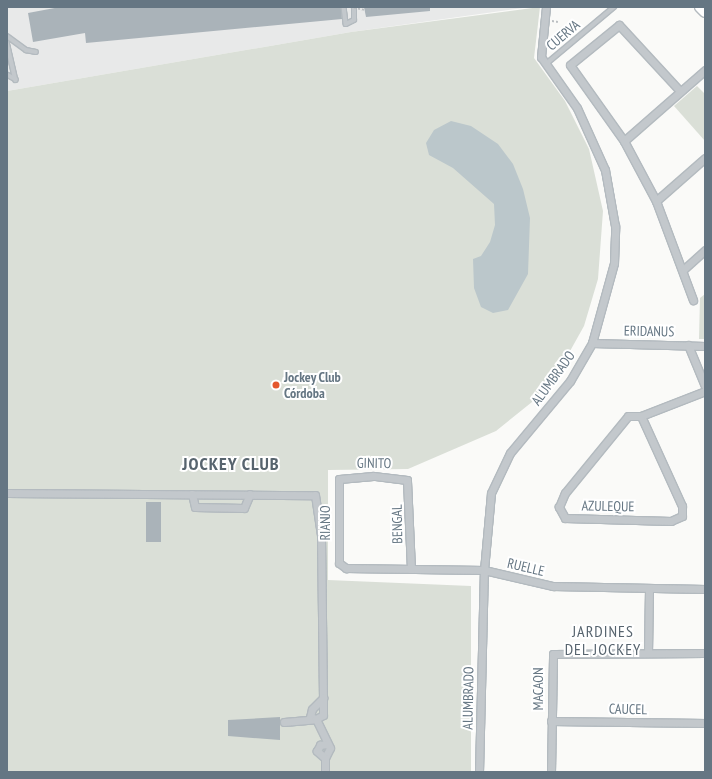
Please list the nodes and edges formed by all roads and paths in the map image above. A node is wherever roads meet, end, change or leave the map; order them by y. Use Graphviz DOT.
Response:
graph roads {
  1 [pos="344,7"];
  2 [pos="350,7"];
  3 [pos="354,7"];
  4 [pos="546,7"];
  5 [pos="614,7"];
  6 [pos="700,7"];
  7 [pos="365,10"];
  8 [pos="705,12"];
  9 [pos="7,36"];
  10 [pos="7,42"];
  11 [pos="36,52"];
  12 [pos="7,63"];
  13 [pos="12,63"];
  14 [pos="546,64"];
  15 [pos="705,70"];
  16 [pos="7,75"];
  17 [pos="680,92"];
  18 [pos="624,141"];
  19 [pos="705,158"];
  20 [pos="656,201"];
  21 [pos="705,250"];
  22 [pos="684,269"];
  23 [pos="693,300"];
  24 [pos="592,343"];
  25 [pos="688,345"];
  26 [pos="705,346"];
  27 [pos="705,386"];
  28 [pos="705,391"];
  29 [pos="642,416"];
  30 [pos="340,479"];
  31 [pos="407,480"];
  32 [pos="7,493"];
  33 [pos="192,494"];
  34 [pos="250,494"];
  35 [pos="341,567"];
  36 [pos="411,569"];
  37 [pos="484,570"];
  38 [pos="649,588"];
  39 [pos="705,588"];
  40 [pos="648,653"];
  41 [pos="705,653"];
  42 [pos="323,698"];
  43 [pos="316,719"];
  44 [pos="551,721"];
  45 [pos="284,722"];
  46 [pos="705,723"];
  47 [pos="325,772"];
  48 [pos="479,772"];
  49 [pos="550,772"];
  1 -- 3 [label="lane"];
  2 -- 7 [label="path, bridge"];
  4 -- 14 [label="street, ALUMBRADO"];
  5 -- 14 [label="lane, CUERVA"];
  6 -- 8 [label="main road"];
  9 -- 11 [label="lane"];
  10 -- 13 [label="lane"];
  12 -- 13 [label="lane"];
  13 -- 16 [label="lane"];
  14 -- 24 [label="street, ALUMBRADO"];
  15 -- 17 [label="street"];
  17 -- 18 [label="street"];
  17 -- 18 [label="street"];
  18 -- 20 [label="street"];
  19 -- 20 [label="street"];
  20 -- 22 [label="street"];
  21 -- 22 [label="street"];
  22 -- 23 [label="street"];
  24 -- 25 [label="street, ERIDANUS"];
  24 -- 37 [label="street, ALUMBRADO"];
  25 -- 26 [label="street, ERIDANUS"];
  25 -- 27 [label="street"];
  28 -- 29 [label="street, AZULEQUE"];
  29 -- 29 [label="street, AZULEQUE"];
  30 -- 31 [label="street, GINITO"];
  30 -- 35 [label="street, RIANJO"];
  31 -- 36 [label="street, BENGAL"];
  32 -- 33 [label="street"];
  33 -- 34 [label="street"];
  33 -- 34 [label="street"];
  34 -- 42 [label="street"];
  35 -- 36 [label="street, RUELLE"];
  36 -- 37 [label="street, RUELLE"];
  37 -- 38 [label="street, RUELLE"];
  37 -- 48 [label="street, ALUMBRADO"];
  38 -- 39 [label="street, RUELLE"];
  38 -- 40 [label="street"];
  40 -- 41 [label="street, MACAON"];
  40 -- 44 [label="street, MACAON"];
  42 -- 43 [label="street"];
  42 -- 43 [label="street"];
  43 -- 45 [label="street"];
  43 -- 47 [label="street"];
  44 -- 46 [label="street, CAUCEL"];
  44 -- 49 [label="street, MACAON"];
}
